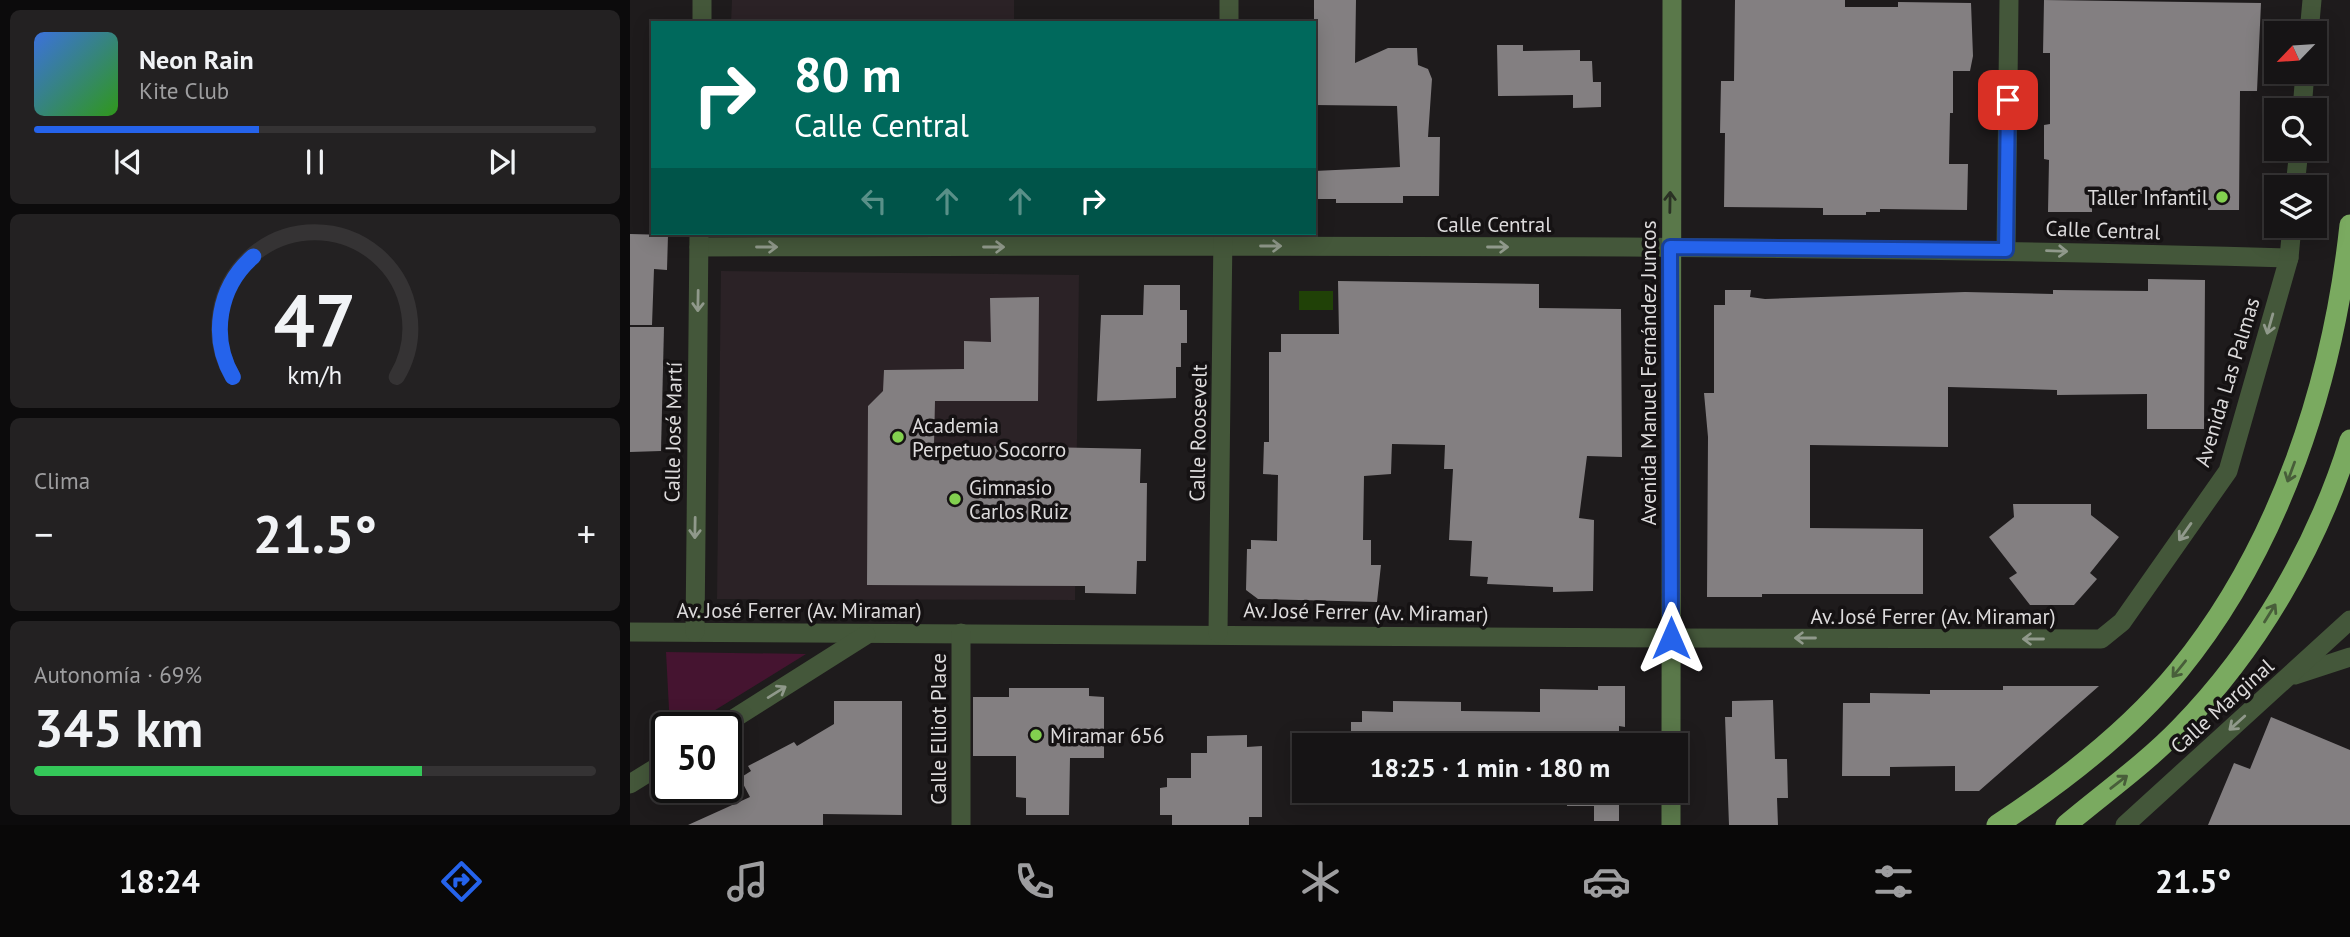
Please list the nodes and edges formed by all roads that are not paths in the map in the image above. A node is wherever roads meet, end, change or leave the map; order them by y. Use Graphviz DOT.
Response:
graph roads {
  1 [pos="702,0"];
  2 [pos="1230,0"];
  3 [pos="1672,0"];
  4 [pos="2009,0"];
  5 [pos="2312,0"];
  6 [pos="702,21"];
  7 [pos="1229,21"];
  8 [pos="2310,21"];
  9 [pos="2350,225"];
  10 [pos="2291,238"];
  11 [pos="1223,239"];
  12 [pos="699,240"];
  13 [pos="1670,247"];
  14 [pos="2006,250"];
  15 [pos="2289,258"];
  16 [pos="2350,440"];
  17 [pos="2350,620"];
  18 [pos="630,632"];
  19 [pos="695,632"];
  20 [pos="961,633"];
  21 [pos="1218,633"];
  22 [pos="867,635"];
  23 [pos="1671,638"];
  24 [pos="2101,639"];
  25 [pos="2350,657"];
  26 [pos="2287,677"];
  27 [pos="742,714"];
  28 [pos="1671,733"];
  29 [pos="651,771"];
  30 [pos="630,784"];
  31 [pos="1671,803"];
  32 [pos="961,825"];
  33 [pos="1671,825"];
  34 [pos="1997,825"];
  35 [pos="2066,825"];
  36 [pos="2125,825"];
  1 -- 6 [label="street"];
  2 -- 7 [label="street"];
  13 -- 3 [label="main road, Avenida Manuel Fernández Juncos, one-way"];
  4 -- 14 [label="street"];
  5 -- 8 [label="street"];
  9 -- 34 [label="highway, one-way"];
  10 -- 15 [label="street, Avenida Las Palmas"];
  12 -- 11 [label="street, Calle Central, one-way"];
  11 -- 13 [label="street, Calle Central, one-way"];
  11 -- 21 [label="street, Calle Roosevelt"];
  12 -- 19 [label="street, Calle José Martí, one-way"];
  13 -- 14 [label="street, Calle Central"];
  13 -- 23 [label="main road, Avenida Manuel Fernández Juncos"];
  14 -- 15 [label="street, Calle Central, one-way"];
  15 -- 24 [label="street, Avenida Las Palmas, one-way"];
  35 -- 16 [label="highway, one-way"];
  17 -- 26 [label="street, Calle Marginal"];
  18 -- 19 [label="street, Av. José Ferrer (Av. Miramar)"];
  19 -- 22 [label="street, Av. José Ferrer (Av. Miramar)"];
  20 -- 21 [label="street, Av. José Ferrer (Av. Miramar)"];
  20 -- 22 [label="street, Av. José Ferrer (Av. Miramar)"];
  20 -- 32 [label="street, Calle Elliot Place"];
  21 -- 23 [label="street, Av. José Ferrer (Av. Miramar)"];
  27 -- 22 [label="street, one-way"];
  24 -- 23 [label="street, Av. José Ferrer (Av. Miramar), one-way"];
  23 -- 28 [label="main road, Avenida Manuel Fernández Juncos"];
  25 -- 26 [label="street"];
  26 -- 36 [label="street, Calle Marginal, one-way"];
  29 -- 30 [label="street"];
  31 -- 33 [label="main road"];
}
